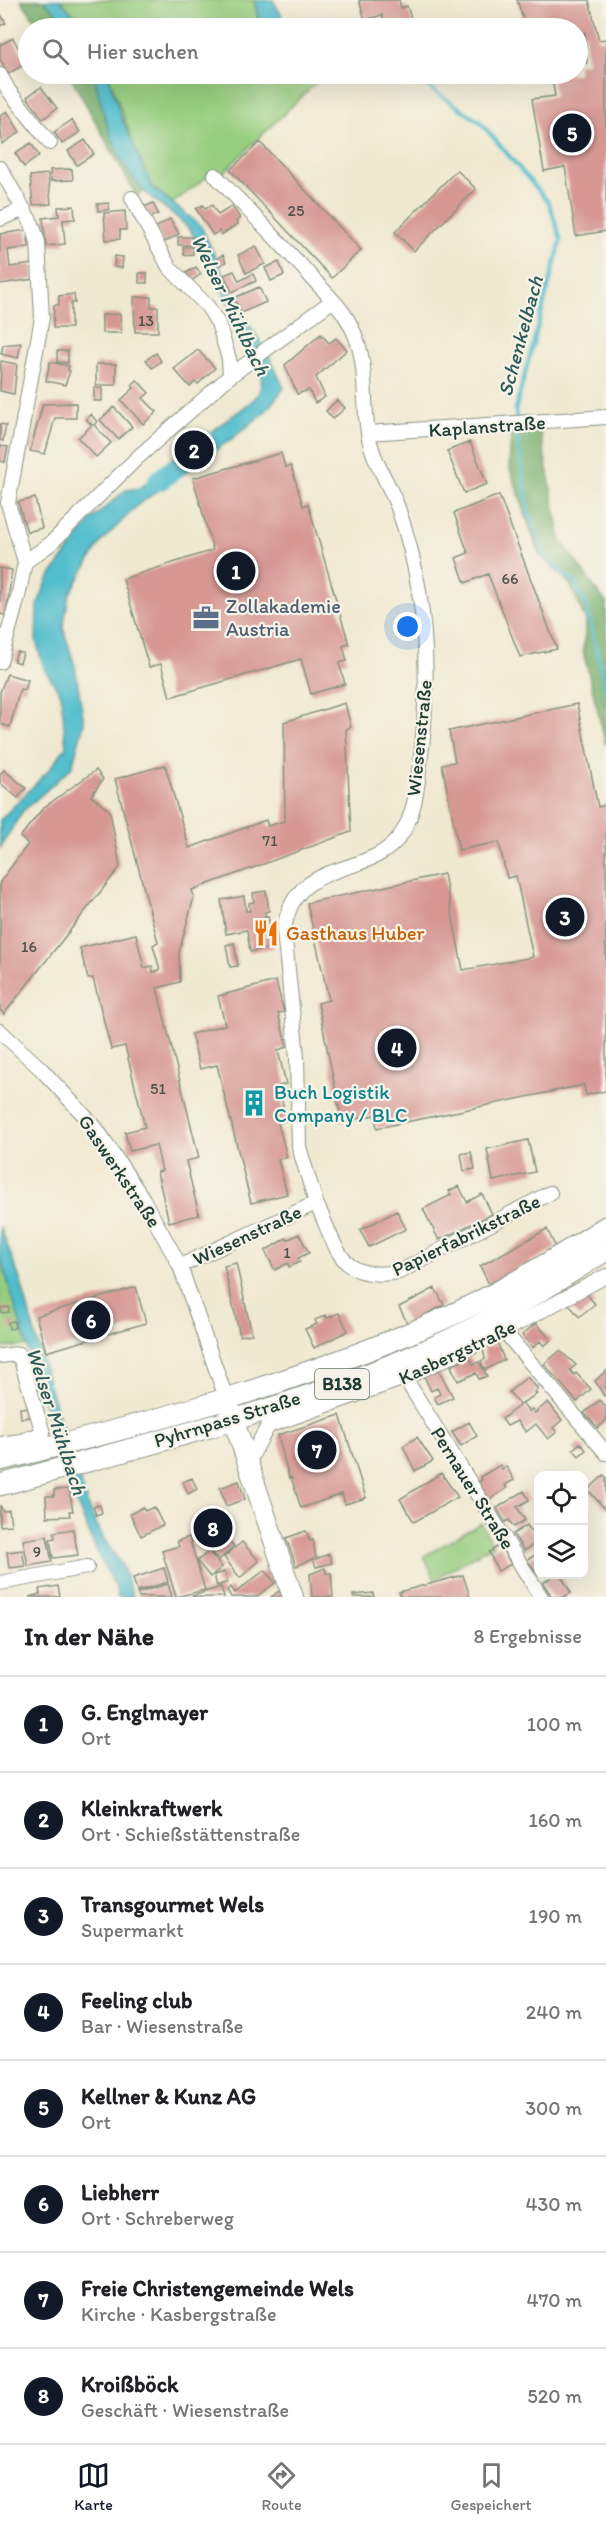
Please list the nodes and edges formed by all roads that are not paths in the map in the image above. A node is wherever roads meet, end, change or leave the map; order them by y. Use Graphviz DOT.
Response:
graph roads {
  1 [pos="0,75"];
  2 [pos="4,93"];
  3 [pos="50,143"];
  4 [pos="0,168"];
  5 [pos="215,175"];
  6 [pos="132,198"];
  7 [pos="24,209"];
  8 [pos="0,219"];
  9 [pos="332,301"];
  10 [pos="230,376"];
  11 [pos="606,417"];
  12 [pos="368,433"];
  13 [pos="4,503"];
  14 [pos="25,562"];
  15 [pos="0,662"];
  16 [pos="0,1031"];
  17 [pos="550,1193"];
  18 [pos="316,1203"];
  19 [pos="606,1227"];
  20 [pos="606,1250"];
  21 [pos="180,1266"];
  22 [pos="606,1276"];
  23 [pos="504,1331"];
  24 [pos="0,1356"];
  25 [pos="405,1378"];
  26 [pos="226,1398"];
  27 [pos="232,1419"];
  28 [pos="268,1426"];
  29 [pos="0,1444"];
  30 [pos="606,1453"];
  31 [pos="0,1460"];
  32 [pos="247,1464"];
  33 [pos="0,1485"];
  34 [pos="87,1567"];
  35 [pos="0,1583"];
  36 [pos="293,1597"];
  37 [pos="541,1597"];
  1 -- 2 [label="street"];
  2 -- 3 [label="street"];
  4 -- 7 [label="street"];
  5 -- 9 [label="street, Wiesenstraße"];
  6 -- 10 [label="street"];
  7 -- 8 [label="street"];
  7 -- 13 [label="street"];
  9 -- 10 [label="street"];
  9 -- 12 [label="street, Wiesenstraße"];
  10 -- 14 [label="street"];
  11 -- 12 [label="street, Kaplanstraße"];
  12 -- 18 [label="street, Wiesenstraße"];
  13 -- 14 [label="street"];
  14 -- 15 [label="street"];
  16 -- 21 [label="street, Gaswerkstraße"];
  17 -- 18 [label="street, Papierfabrikstraße"];
  18 -- 21 [label="street, Wiesenstraße"];
  19 -- 26 [label="main road, Pyhrnpass Straße / B138"];
  20 -- 27 [label="main road, Pyhrnpass Straße / B138"];
  21 -- 26 [label="street, Wiesenstraße"];
  22 -- 23 [label="street, Kasbergstraße"];
  23 -- 25 [label="street, Kasbergstraße"];
  23 -- 30 [label="street"];
  24 -- 29 [label="street"];
  25 -- 28 [label="street, Kasbergstraße"];
  25 -- 37 [label="street, Pernauer Straße"];
  26 -- 27 [label="street, Wiesenstraße"];
  26 -- 31 [label="main road, Pyhrnpass Straße / B138"];
  27 -- 28 [label="street, Kasbergstraße"];
  27 -- 32 [label="street, Wiesenstraße"];
  27 -- 33 [label="main road, Pyhrnpass Straße / B138"];
  28 -- 32 [label="street"];
  32 -- 36 [label="street, Wiesenstraße"];
  34 -- 35 [label="street"];
}
